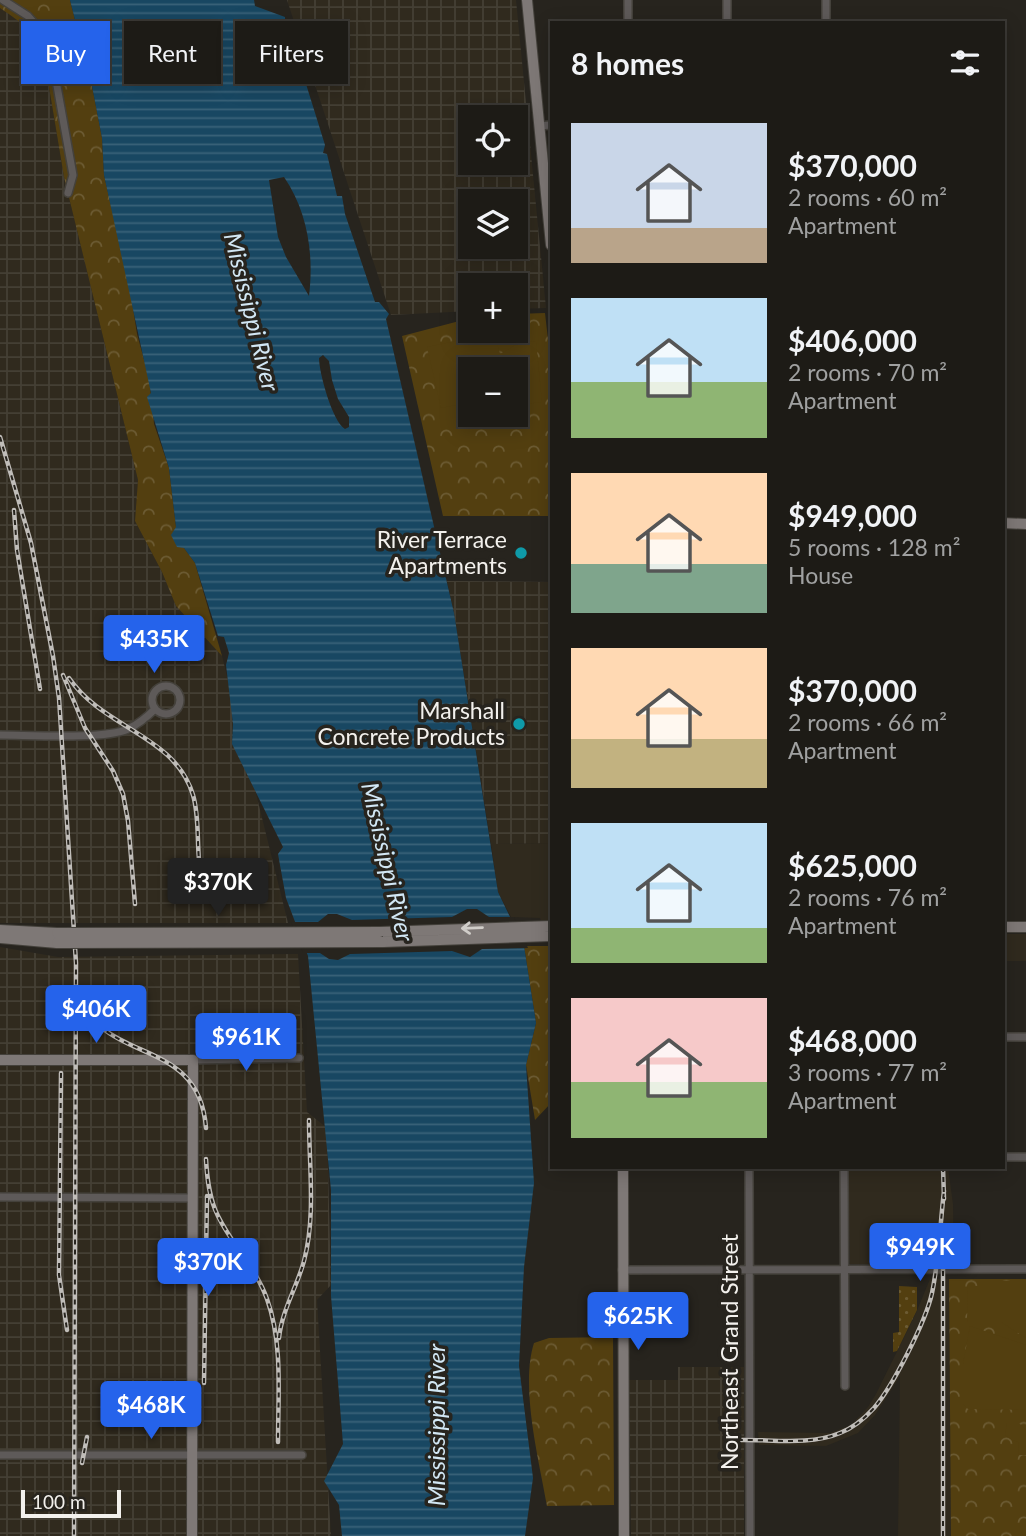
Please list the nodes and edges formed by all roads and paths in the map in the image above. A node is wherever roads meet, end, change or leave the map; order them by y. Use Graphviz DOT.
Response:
graph roads {
  1 [pos="3,0"];
  2 [pos="527,0"];
  3 [pos="628,0"];
  4 [pos="727,0"];
  5 [pos="826,0"];
  6 [pos="628,21"];
  7 [pos="727,21"];
  8 [pos="826,21"];
  9 [pos="550,125"];
  10 [pos="539,126"];
  11 [pos="68,192"];
  12 [pos="550,235"];
  13 [pos="1005,523"];
  14 [pos="1026,524"];
  15 [pos="155,709"];
  16 [pos="0,735"];
  17 [pos="1005,927"];
  18 [pos="1026,927"];
  19 [pos="0,930"];
  20 [pos="546,931"];
  21 [pos="0,938"];
  22 [pos="57,938"];
  23 [pos="1005,1037"];
  24 [pos="1026,1037"];
  25 [pos="299,1058"];
  26 [pos="193,1059"];
  27 [pos="0,1060"];
  28 [pos="1005,1157"];
  29 [pos="1026,1157"];
  30 [pos="623,1169"];
  31 [pos="749,1169"];
  32 [pos="844,1169"];
  33 [pos="0,1197"];
  34 [pos="193,1198"];
  35 [pos="749,1269"];
  36 [pos="845,1269"];
  37 [pos="1026,1269"];
  38 [pos="622,1270"];
  39 [pos="845,1386"];
  40 [pos="192,1454"];
  41 [pos="0,1455"];
  42 [pos="302,1455"];
  43 [pos="192,1536"];
  44 [pos="624,1536"];
  45 [pos="750,1536"];
  1 -- 11 [label="street"];
  2 -- 10 [label="street"];
  3 -- 6 [label="street"];
  4 -- 7 [label="street"];
  5 -- 8 [label="street"];
  9 -- 10 [label="street"];
  10 -- 12 [label="street"];
  13 -- 14 [label="street"];
  15 -- 15 [label="street"];
  15 -- 16 [label="street"];
  17 -- 18 [label="street"];
  19 -- 22 [label="street"];
  20 -- 22 [label="street, bridge"];
  21 -- 22 [label="street"];
  23 -- 24 [label="street"];
  25 -- 26 [label="street"];
  26 -- 27 [label="street"];
  26 -- 34 [label="street"];
  28 -- 29 [label="street"];
  30 -- 38 [label="street"];
  31 -- 35 [label="street, Northeast Grand Street"];
  32 -- 36 [label="street"];
  33 -- 34 [label="street"];
  34 -- 40 [label="street"];
  35 -- 36 [label="street"];
  35 -- 38 [label="street"];
  35 -- 45 [label="street, Northeast Grand Street"];
  36 -- 37 [label="street"];
  36 -- 39 [label="street"];
  38 -- 44 [label="street"];
  40 -- 41 [label="street"];
  40 -- 42 [label="street"];
  40 -- 43 [label="street"];
}
